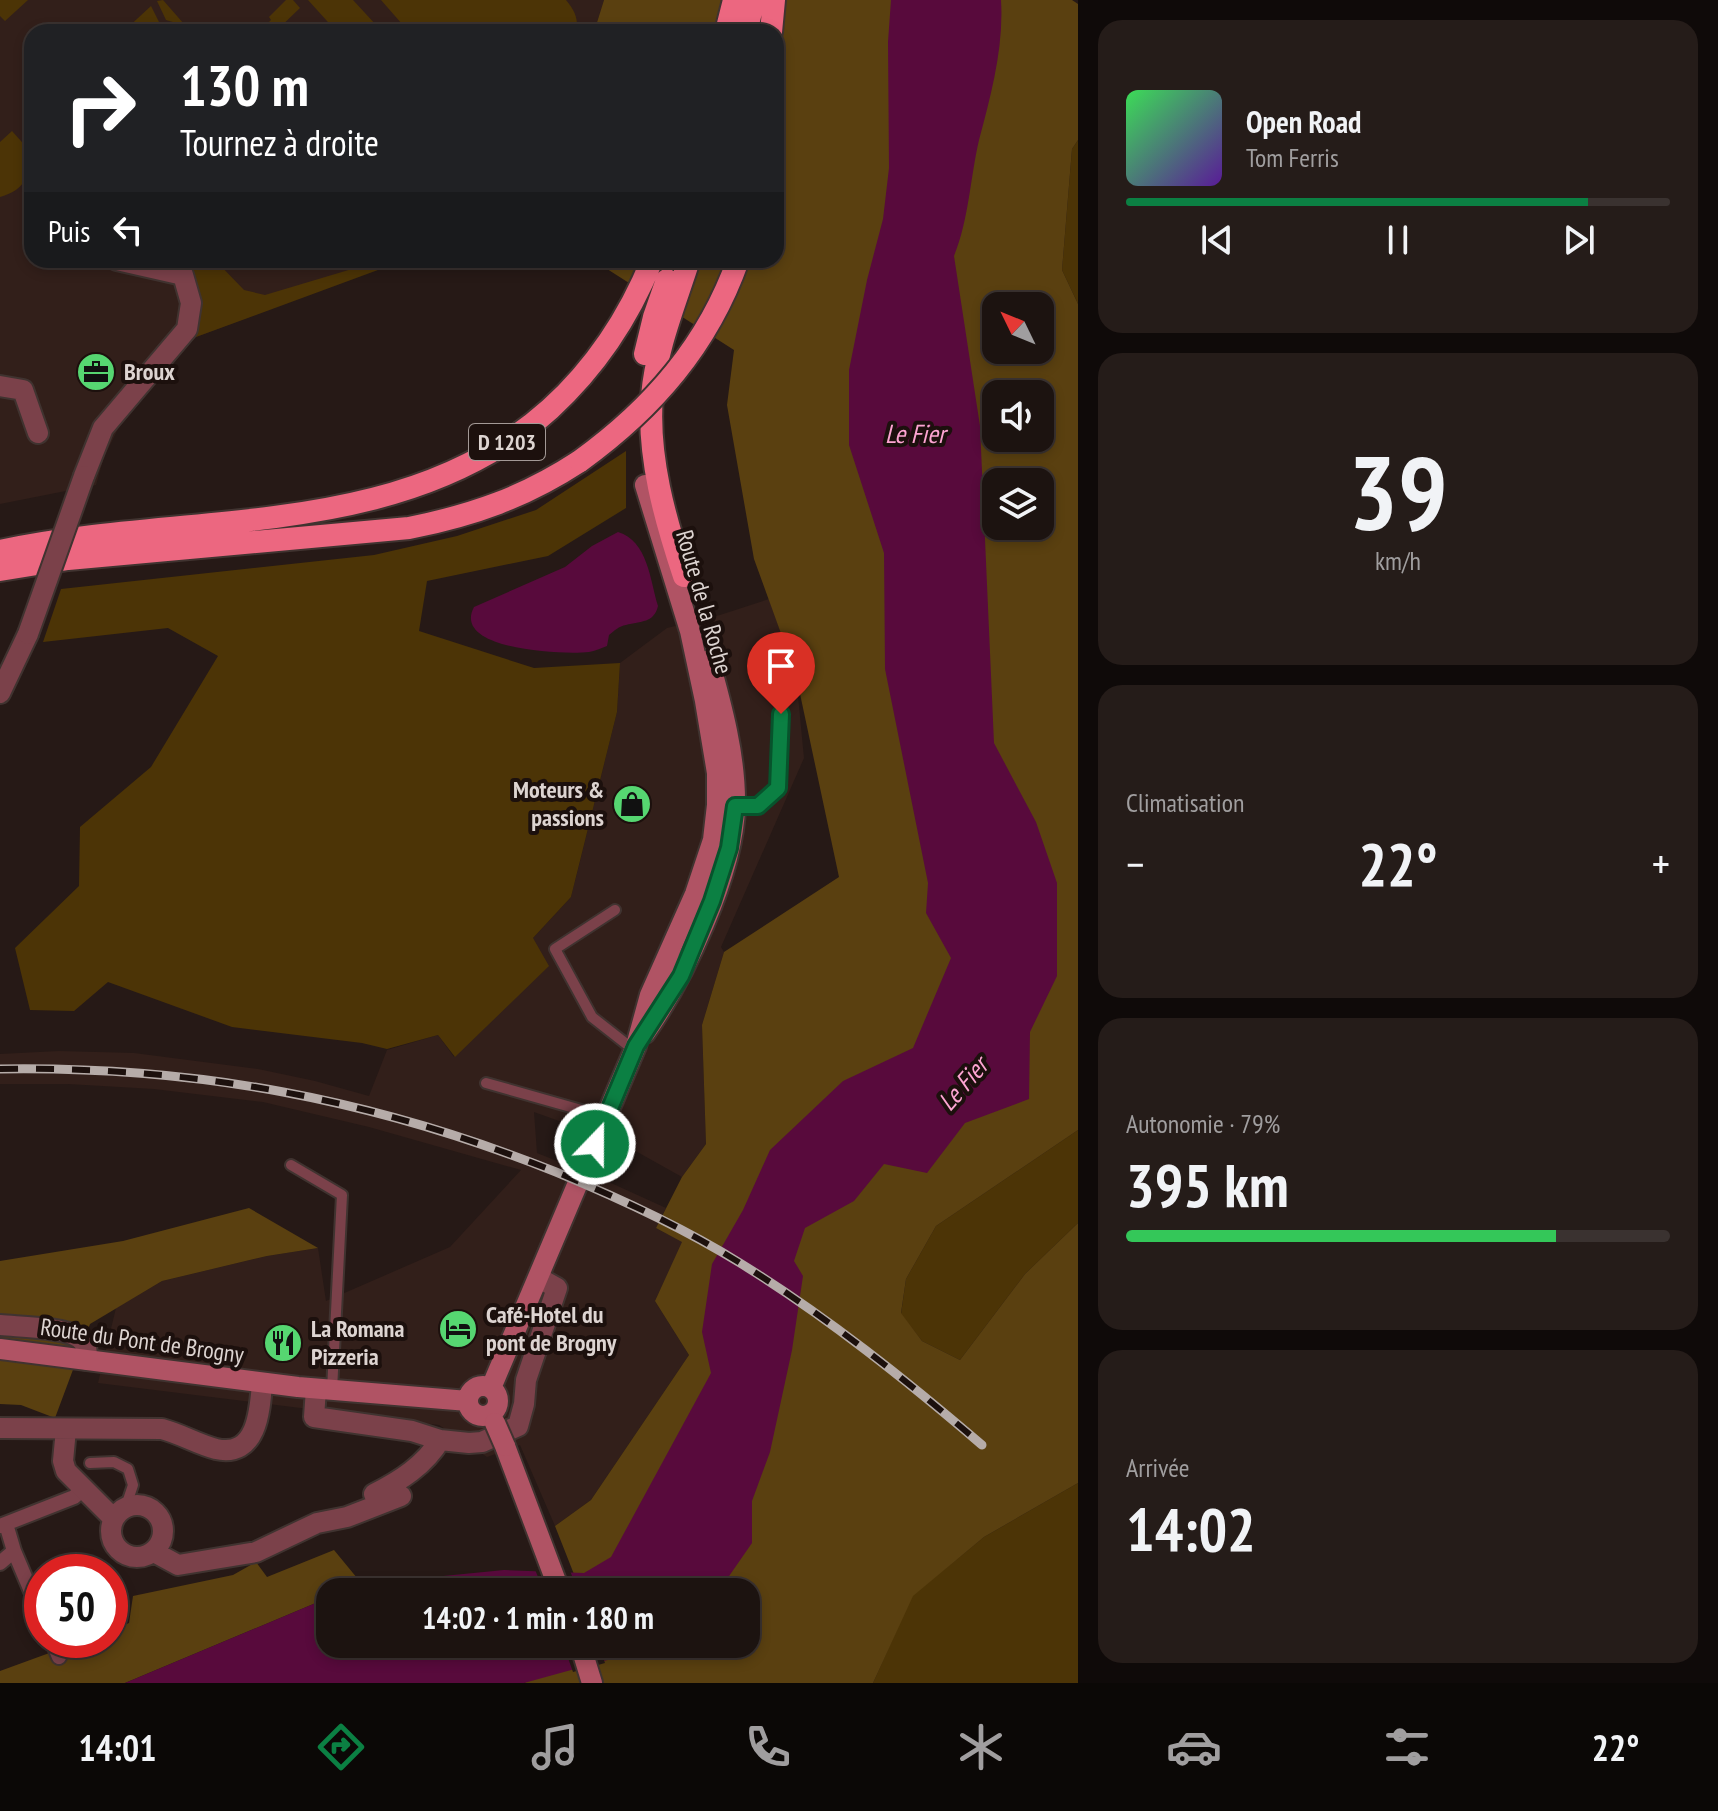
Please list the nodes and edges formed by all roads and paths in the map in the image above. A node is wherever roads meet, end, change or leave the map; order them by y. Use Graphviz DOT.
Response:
graph roads {
  1 [pos="734,0"];
  2 [pos="754,0"];
  3 [pos="774,0"];
  4 [pos="728,24"];
  5 [pos="748,24"];
  6 [pos="772,24"];
  7 [pos="152,268"];
  8 [pos="648,268"];
  9 [pos="671,268"];
  10 [pos="687,268"];
  11 [pos="734,268"];
  12 [pos="0,386"];
  13 [pos="38,433"];
  14 [pos="645,485"];
  15 [pos="0,551"];
  16 [pos="0,570"];
  17 [pos="684,576"];
  18 [pos="0,693"];
  19 [pos="781,714"];
  20 [pos="726,806"];
  21 [pos="615,910"];
  22 [pos="635,1048"];
  23 [pos="486,1083"];
  24 [pos="606,1117"];
  25 [pos="291,1165"];
  26 [pos="539,1278"];
  27 [pos="0,1325"];
  28 [pos="0,1349"];
  29 [pos="87,1360"];
  30 [pos="262,1383"];
  31 [pos="491,1388"];
  32 [pos="324,1390"];
  33 [pos="468,1401"];
  34 [pos="493,1419"];
  35 [pos="0,1428"];
  36 [pos="66,1429"];
  37 [pos="440,1440"];
  38 [pos="90,1463"];
  39 [pos="84,1488"];
  40 [pos="401,1496"];
  41 [pos="120,1512"];
  42 [pos="317,1523"];
  43 [pos="3,1525"];
  44 [pos="14,1551"];
  45 [pos="154,1552"];
  46 [pos="0,1563"];
  47 [pos="24,1575"];
  48 [pos="555,1578"];
  49 [pos="584,1658"];
  50 [pos="592,1683"];
  1 -- 4 [label="highway"];
  2 -- 5 [label="highway"];
  3 -- 6 [label="highway"];
  7 -- 18 [label="street, bridge"];
  8 -- 15 [label="highway, D 1203"];
  9 -- 14 [label="highway, Route de la Roche"];
  10 -- 17 [label="highway, Route de la Roche"];
  11 -- 16 [label="highway, D 1203, bridge"];
  12 -- 13 [label="street"];
  14 -- 20 [label="main road, Route de la Roche"];
  17 -- 20 [label="main road"];
  19 -- 20 [label="lane"];
  20 -- 22 [label="main road, Route de la Roche"];
  21 -- 22 [label="lane"];
  22 -- 24 [label="main road, Route de la Roche"];
  23 -- 24 [label="lane"];
  24 -- 26 [label="main road, Route de la Roche"];
  25 -- 32 [label="lane"];
  26 -- 31 [label="main road, Route de la Roche"];
  26 -- 37 [label="street"];
  27 -- 29 [label="street"];
  28 -- 29 [label="main road, Route du Pont de Brogny"];
  29 -- 30 [label="main road, Route du Pont de Brogny"];
  30 -- 32 [label="main road, Route du Pont de Brogny"];
  30 -- 36 [label="street"];
  31 -- 33 [label="main road"];
  31 -- 34 [label="main road"];
  32 -- 33 [label="main road, Route du Pont de Brogny"];
  32 -- 37 [label="street"];
  33 -- 34 [label="main road"];
  34 -- 48 [label="main road, bridge"];
  35 -- 36 [label="street"];
  36 -- 39 [label="street"];
  37 -- 42 [label="street"];
  38 -- 41 [label="lane"];
  39 -- 41 [label="street"];
  39 -- 43 [label="street"];
  40 -- 42 [label="street"];
  41 -- 45 [label="street"];
  41 -- 45 [label="street"];
  42 -- 45 [label="street"];
  43 -- 44 [label="street"];
  44 -- 46 [label="street"];
  44 -- 47 [label="street"];
  49 -- 50 [label="main road"];
}
